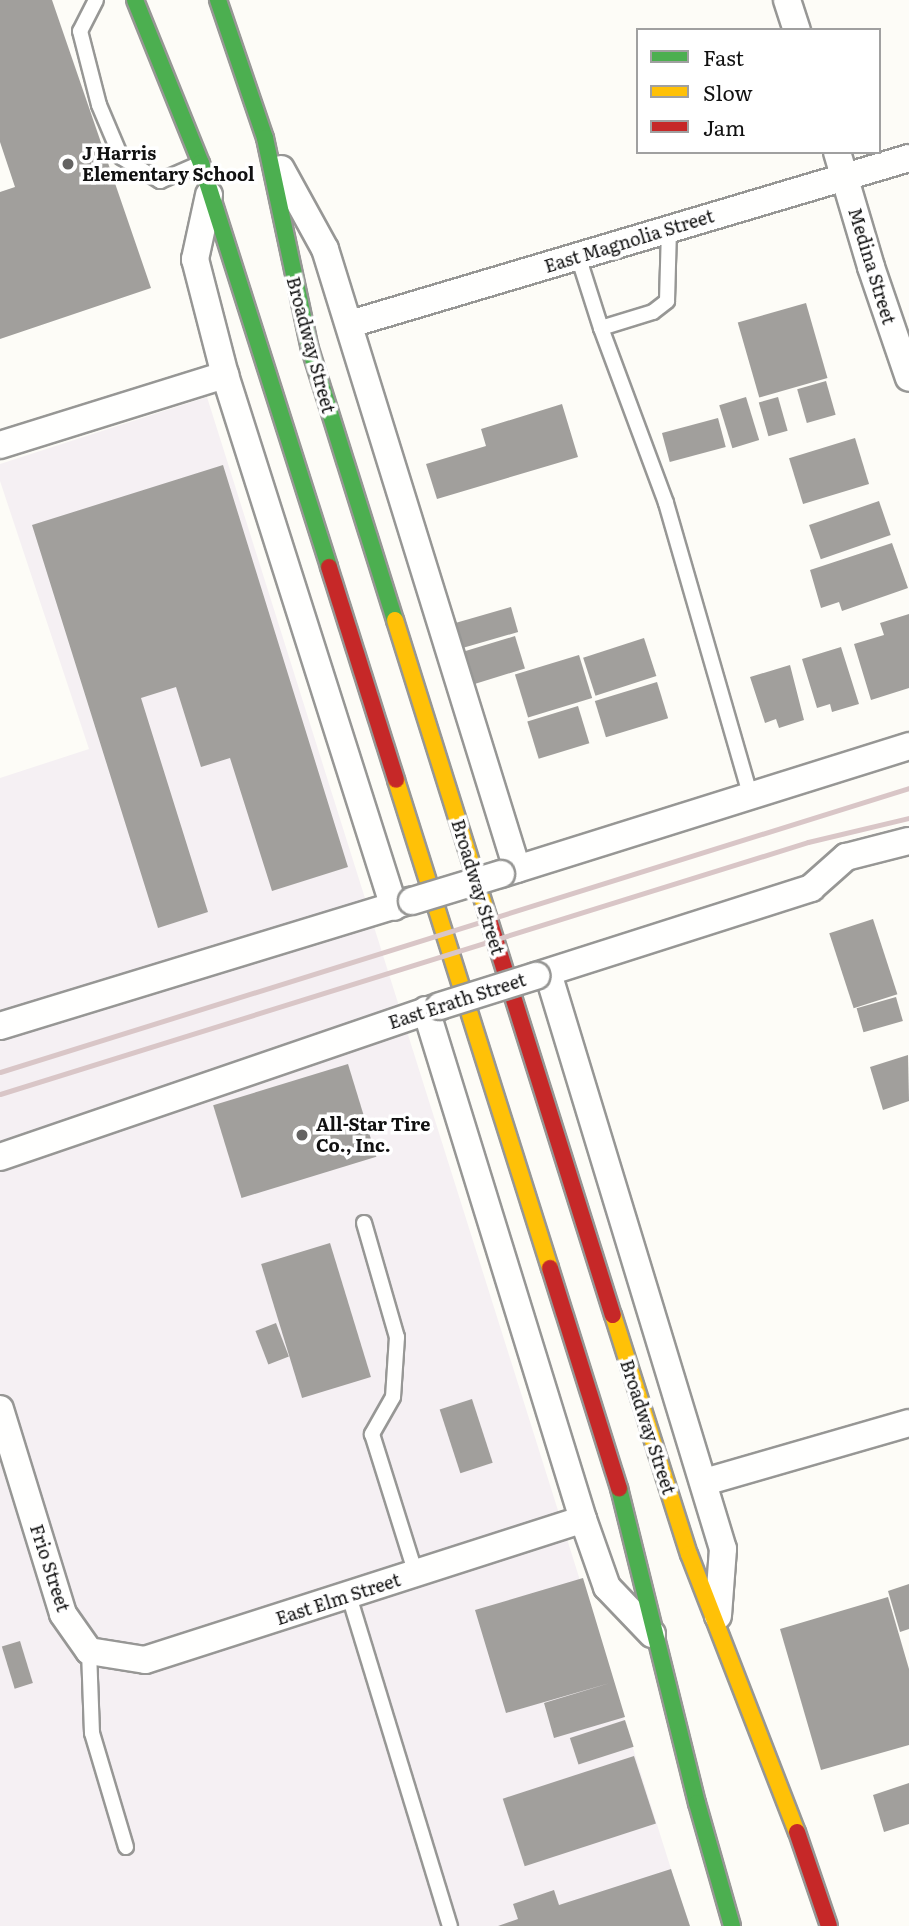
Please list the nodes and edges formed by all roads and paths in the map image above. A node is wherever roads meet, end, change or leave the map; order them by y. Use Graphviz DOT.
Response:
graph roads {
  1 [pos="96,0"];
  2 [pos="135,0"];
  3 [pos="218,0"];
  4 [pos="787,0"];
  5 [pos="796,28"];
  6 [pos="265,138"];
  7 [pos="909,158"];
  8 [pos="201,163"];
  9 [pos="841,164"];
  10 [pos="210,190"];
  11 [pos="669,229"];
  12 [pos="578,256"];
  13 [pos="350,324"];
  14 [pos="601,328"];
  15 [pos="225,375"];
  16 [pos="909,378"];
  17 [pos="0,445"];
  18 [pos="909,746"];
  19 [pos="750,794"];
  20 [pos="909,841"];
  21 [pos="509,871"];
  22 [pos="403,904"];
  23 [pos="542,974"];
  24 [pos="433,1008"];
  25 [pos="0,1026"];
  26 [pos="0,1157"];
  27 [pos="364,1223"];
  28 [pos="0,1409"];
  29 [pos="909,1423"];
  30 [pos="705,1482"];
  31 [pos="583,1519"];
  32 [pos="415,1574"];
  33 [pos="349,1596"];
  34 [pos="717,1628"];
  35 [pos="659,1642"];
  36 [pos="89,1651"];
  37 [pos="125,1847"];
  38 [pos="450,1926"];
  39 [pos="732,1926"];
  40 [pos="829,1926"];
  1 -- 8 [label="lane"];
  2 -- 8 [label="main road"];
  3 -- 6 [label="main road, Broadway Street"];
  4 -- 5 [label="street"];
  6 -- 13 [label="street, Broadway Street"];
  6 -- 34 [label="main road, Broadway Street"];
  7 -- 9 [label="street, East Magnolia Street"];
  8 -- 10 [label="main road"];
  9 -- 11 [label="street, East Magnolia Street"];
  9 -- 16 [label="street, Medina Street"];
  10 -- 15 [label="street"];
  10 -- 35 [label="main road"];
  11 -- 12 [label="street, East Magnolia Street"];
  11 -- 14 [label="lane"];
  12 -- 13 [label="street, East Magnolia Street"];
  12 -- 14 [label="lane"];
  13 -- 21 [label="street, Broadway Street"];
  14 -- 19 [label="lane"];
  15 -- 17 [label="street"];
  15 -- 22 [label="street"];
  18 -- 19 [label="street"];
  19 -- 21 [label="street"];
  20 -- 23 [label="street, East Erath Street"];
  21 -- 22 [label="street, bridge"];
  22 -- 25 [label="street"];
  23 -- 24 [label="street, East Erath Street, bridge"];
  23 -- 30 [label="street, Broadway Street"];
  24 -- 26 [label="street, East Erath Street"];
  24 -- 31 [label="street"];
  27 -- 32 [label="lane"];
  28 -- 36 [label="street, Frio Street"];
  29 -- 30 [label="street"];
  30 -- 34 [label="street, Broadway Street"];
  31 -- 32 [label="street, East Elm Street"];
  31 -- 35 [label="street"];
  32 -- 33 [label="street, East Elm Street"];
  33 -- 36 [label="street, East Elm Street"];
  33 -- 38 [label="lane"];
  34 -- 40 [label="main road, Broadway Street"];
  35 -- 39 [label="main road"];
  36 -- 37 [label="lane"];
}
